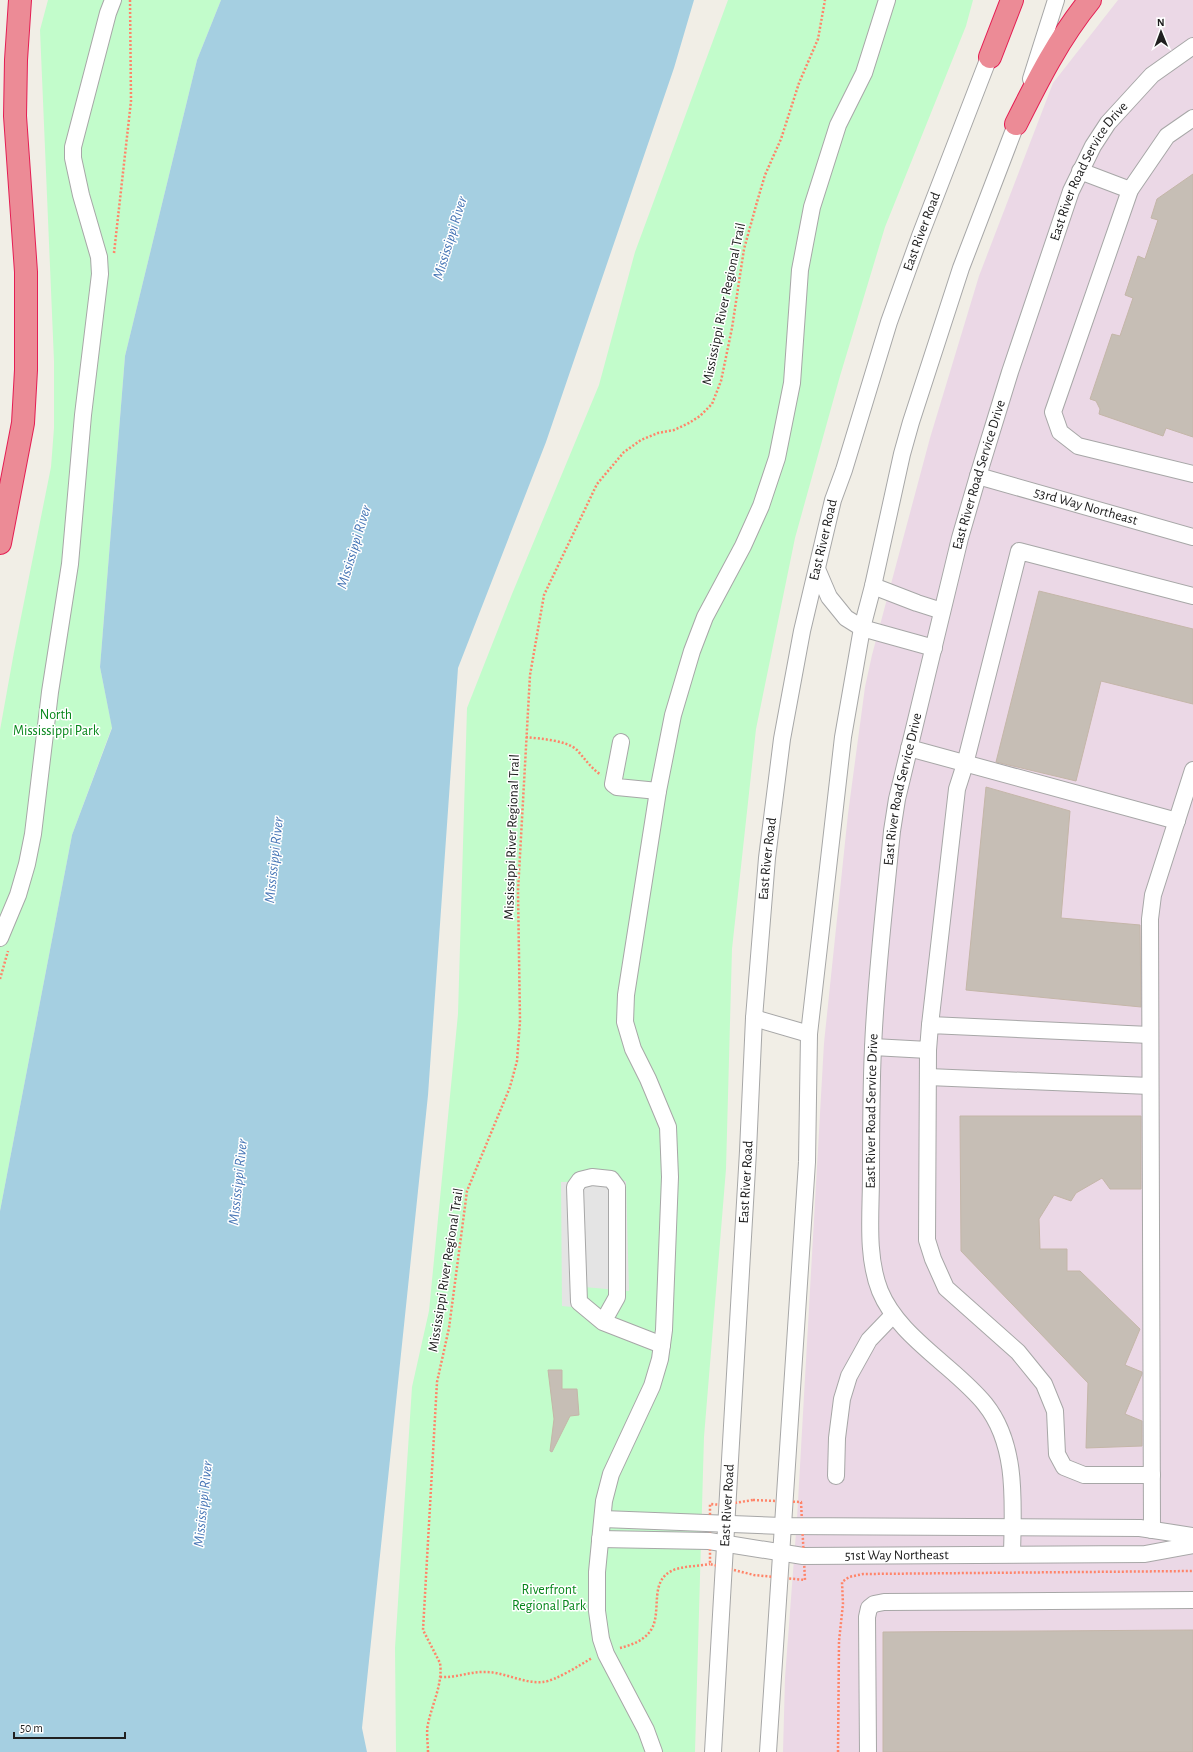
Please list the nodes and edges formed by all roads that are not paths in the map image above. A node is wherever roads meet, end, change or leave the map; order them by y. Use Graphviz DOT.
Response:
graph roads {
  1 [pos="20,0"];
  2 [pos="113,0"];
  3 [pos="887,0"];
  4 [pos="1006,0"];
  5 [pos="1012,0"];
  6 [pos="1056,0"];
  7 [pos="1090,0"];
  8 [pos="1193,46"];
  9 [pos="990,57"];
  10 [pos="1193,118"];
  11 [pos="1016,124"];
  12 [pos="0,125"];
  13 [pos="1080,171"];
  14 [pos="1130,190"];
  15 [pos="1193,474"];
  16 [pos="978,476"];
  17 [pos="12,480"];
  18 [pos="1193,537"];
  19 [pos="0,543"];
  20 [pos="817,569"];
  21 [pos="873,586"];
  22 [pos="1193,596"];
  23 [pos="942,611"];
  24 [pos="862,628"];
  25 [pos="934,648"];
  26 [pos="621,742"];
  27 [pos="909,748"];
  28 [pos="965,764"];
  29 [pos="1193,770"];
  30 [pos="658,791"];
  31 [pos="1177,820"];
  32 [pos="0,938"];
  33 [pos="754,1018"];
  34 [pos="930,1025"];
  35 [pos="809,1034"];
  36 [pos="1150,1035"];
  37 [pos="873,1047"];
  38 [pos="928,1050"];
  39 [pos="928,1077"];
  40 [pos="1150,1086"];
  41 [pos="893,1315"];
  42 [pos="603,1322"];
  43 [pos="662,1345"];
  44 [pos="1152,1475"];
  45 [pos="836,1476"];
  46 [pos="603,1519"];
  47 [pos="727,1523"];
  48 [pos="782,1526"];
  49 [pos="1013,1526"];
  50 [pos="1152,1530"];
  51 [pos="1193,1536"];
  52 [pos="600,1539"];
  53 [pos="726,1543"];
  54 [pos="1193,1545"];
  55 [pos="780,1552"];
  56 [pos="1012,1554"];
  57 [pos="1193,1600"];
  58 [pos="654,1752"];
  59 [pos="713,1752"];
  60 [pos="768,1752"];
  61 [pos="868,1752"];
  1 -- 17 [label="highway"];
  2 -- 32 [label="street"];
  3 -- 30 [label="street"];
  4 -- 9 [label="street, East River Road"];
  5 -- 9 [label="highway"];
  6 -- 11 [label="street"];
  7 -- 11 [label="highway"];
  8 -- 13 [label="street, East River Road Service Drive"];
  9 -- 20 [label="street, East River Road"];
  10 -- 14 [label="street"];
  11 -- 21 [label="street"];
  12 -- 17 [label="highway"];
  13 -- 14 [label="street"];
  13 -- 16 [label="street, East River Road Service Drive"];
  14 -- 15 [label="street"];
  16 -- 18 [label="street, 53rd Way Northeast"];
  16 -- 23 [label="street, East River Road Service Drive"];
  17 -- 19 [label="highway"];
  20 -- 24 [label="street"];
  20 -- 33 [label="street, East River Road"];
  21 -- 23 [label="street"];
  21 -- 24 [label="street"];
  22 -- 28 [label="street"];
  23 -- 25 [label="street, East River Road Service Drive"];
  24 -- 25 [label="street"];
  24 -- 35 [label="street"];
  25 -- 27 [label="street, East River Road Service Drive"];
  26 -- 30 [label="street"];
  27 -- 28 [label="street"];
  27 -- 37 [label="street, East River Road Service Drive"];
  28 -- 31 [label="street"];
  28 -- 34 [label="street"];
  29 -- 31 [label="street"];
  30 -- 43 [label="street"];
  31 -- 36 [label="street"];
  33 -- 35 [label="street"];
  33 -- 47 [label="street, East River Road"];
  34 -- 36 [label="street"];
  34 -- 38 [label="street"];
  35 -- 48 [label="street"];
  36 -- 40 [label="street"];
  37 -- 38 [label="street"];
  37 -- 41 [label="street, East River Road Service Drive"];
  38 -- 39 [label="street"];
  39 -- 40 [label="street"];
  39 -- 44 [label="street"];
  40 -- 44 [label="street"];
  41 -- 45 [label="street"];
  41 -- 49 [label="street, East River Road Service Drive"];
  42 -- 42 [label="street"];
  42 -- 43 [label="street"];
  43 -- 46 [label="street"];
  44 -- 50 [label="street"];
  46 -- 47 [label="street, 51st Way Northeast"];
  46 -- 52 [label="street"];
  47 -- 48 [label="street, 51st Way Northeast"];
  47 -- 53 [label="street, East River Road"];
  48 -- 49 [label="street, 51st Way Northeast"];
  48 -- 55 [label="street"];
  49 -- 50 [label="street, 51st Way Northeast"];
  49 -- 56 [label="street, East River Road Service Drive"];
  50 -- 51 [label="street, 51st Way Northeast"];
  52 -- 53 [label="street, 51st Way Northeast"];
  52 -- 58 [label="street"];
  53 -- 55 [label="street, 51st Way Northeast"];
  53 -- 59 [label="street, East River Road"];
  54 -- 56 [label="street, 51st Way Northeast"];
  55 -- 56 [label="street, 51st Way Northeast"];
  55 -- 60 [label="street"];
  57 -- 61 [label="street"];
}
